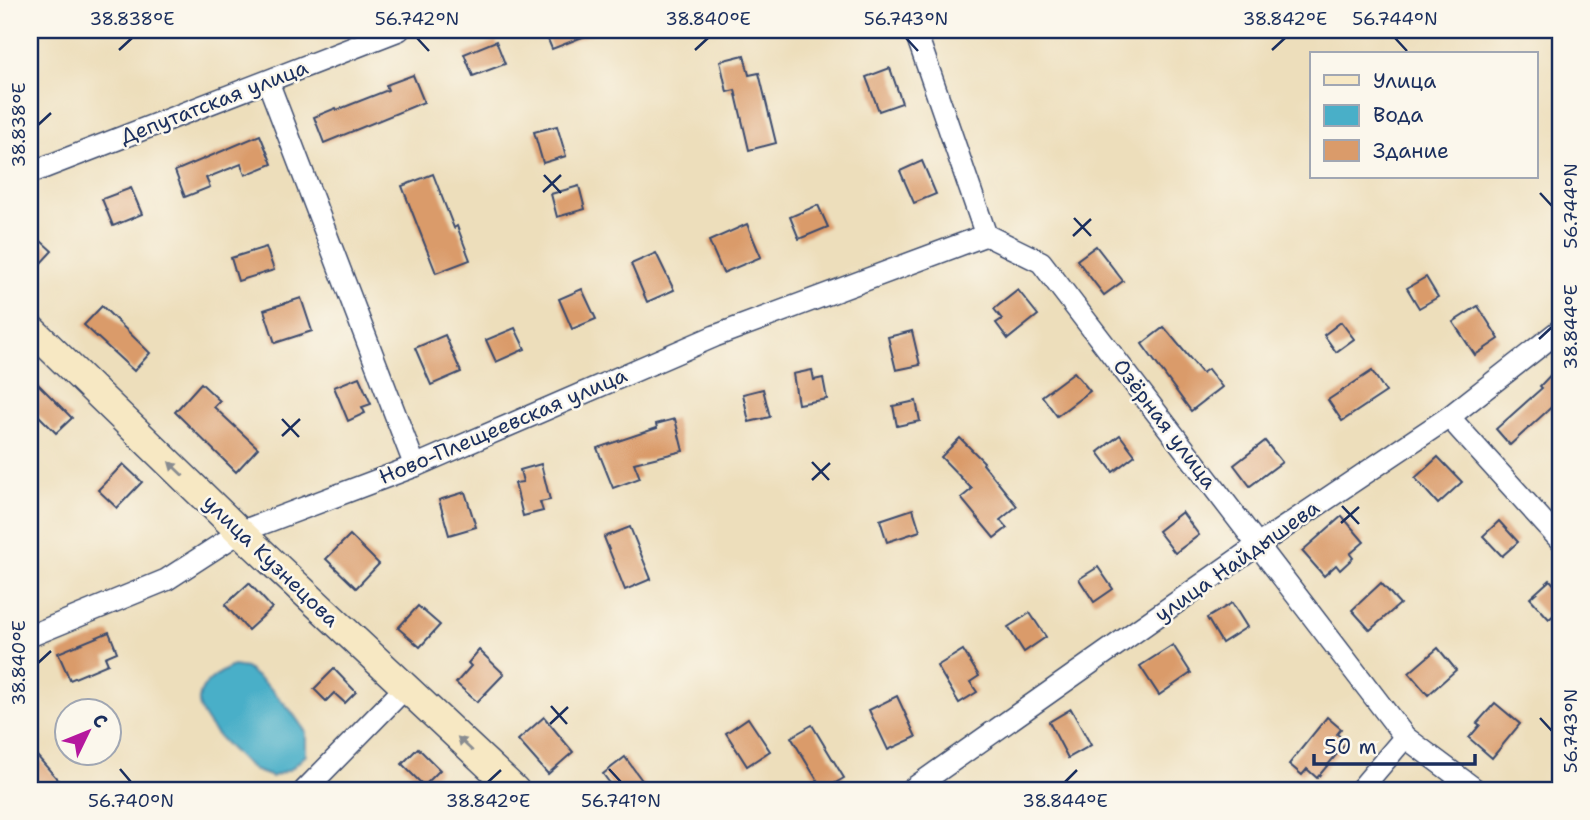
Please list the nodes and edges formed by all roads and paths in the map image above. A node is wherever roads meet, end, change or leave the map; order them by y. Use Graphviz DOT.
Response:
graph roads {
  1 [pos="398,30"];
  2 [pos="915,30"];
  3 [pos="268,82"];
  4 [pos="30,173"];
  5 [pos="986,235"];
  6 [pos="30,328"];
  7 [pos="1560,330"];
  8 [pos="1449,417"];
  9 [pos="415,466"];
  10 [pos="240,532"];
  11 [pos="1560,540"];
  12 [pos="1258,545"];
  13 [pos="30,636"];
  14 [pos="405,688"];
  15 [pos="1405,737"];
  16 [pos="305,790"];
  17 [pos="515,790"];
  18 [pos="911,790"];
  19 [pos="1360,790"];
  20 [pos="1476,790"];
  1 -- 3 [label="street, Депутатская улица"];
  2 -- 5 [label="street"];
  3 -- 4 [label="street, Депутатская улица"];
  3 -- 9 [label="street"];
  5 -- 9 [label="street, Ново-Плещеевская улица"];
  5 -- 12 [label="street, Озёрная улица"];
  10 -- 6 [label="street, улица Кузнецова, one-way"];
  7 -- 8 [label="street, улица Найдышева"];
  8 -- 11 [label="street"];
  8 -- 12 [label="street, улица Найдышева"];
  9 -- 10 [label="street, Ново-Плещеевская улица"];
  10 -- 13 [label="street, Ново-Плещеевская улица"];
  10 -- 14 [label="street, улица Кузнецова"];
  12 -- 15 [label="street, Озёрная улица"];
  12 -- 18 [label="street, улица Найдышева"];
  14 -- 16 [label="street"];
  17 -- 14 [label="street, улица Кузнецова, one-way"];
  15 -- 19 [label="street"];
  15 -- 20 [label="street, Озёрная улица"];
}
